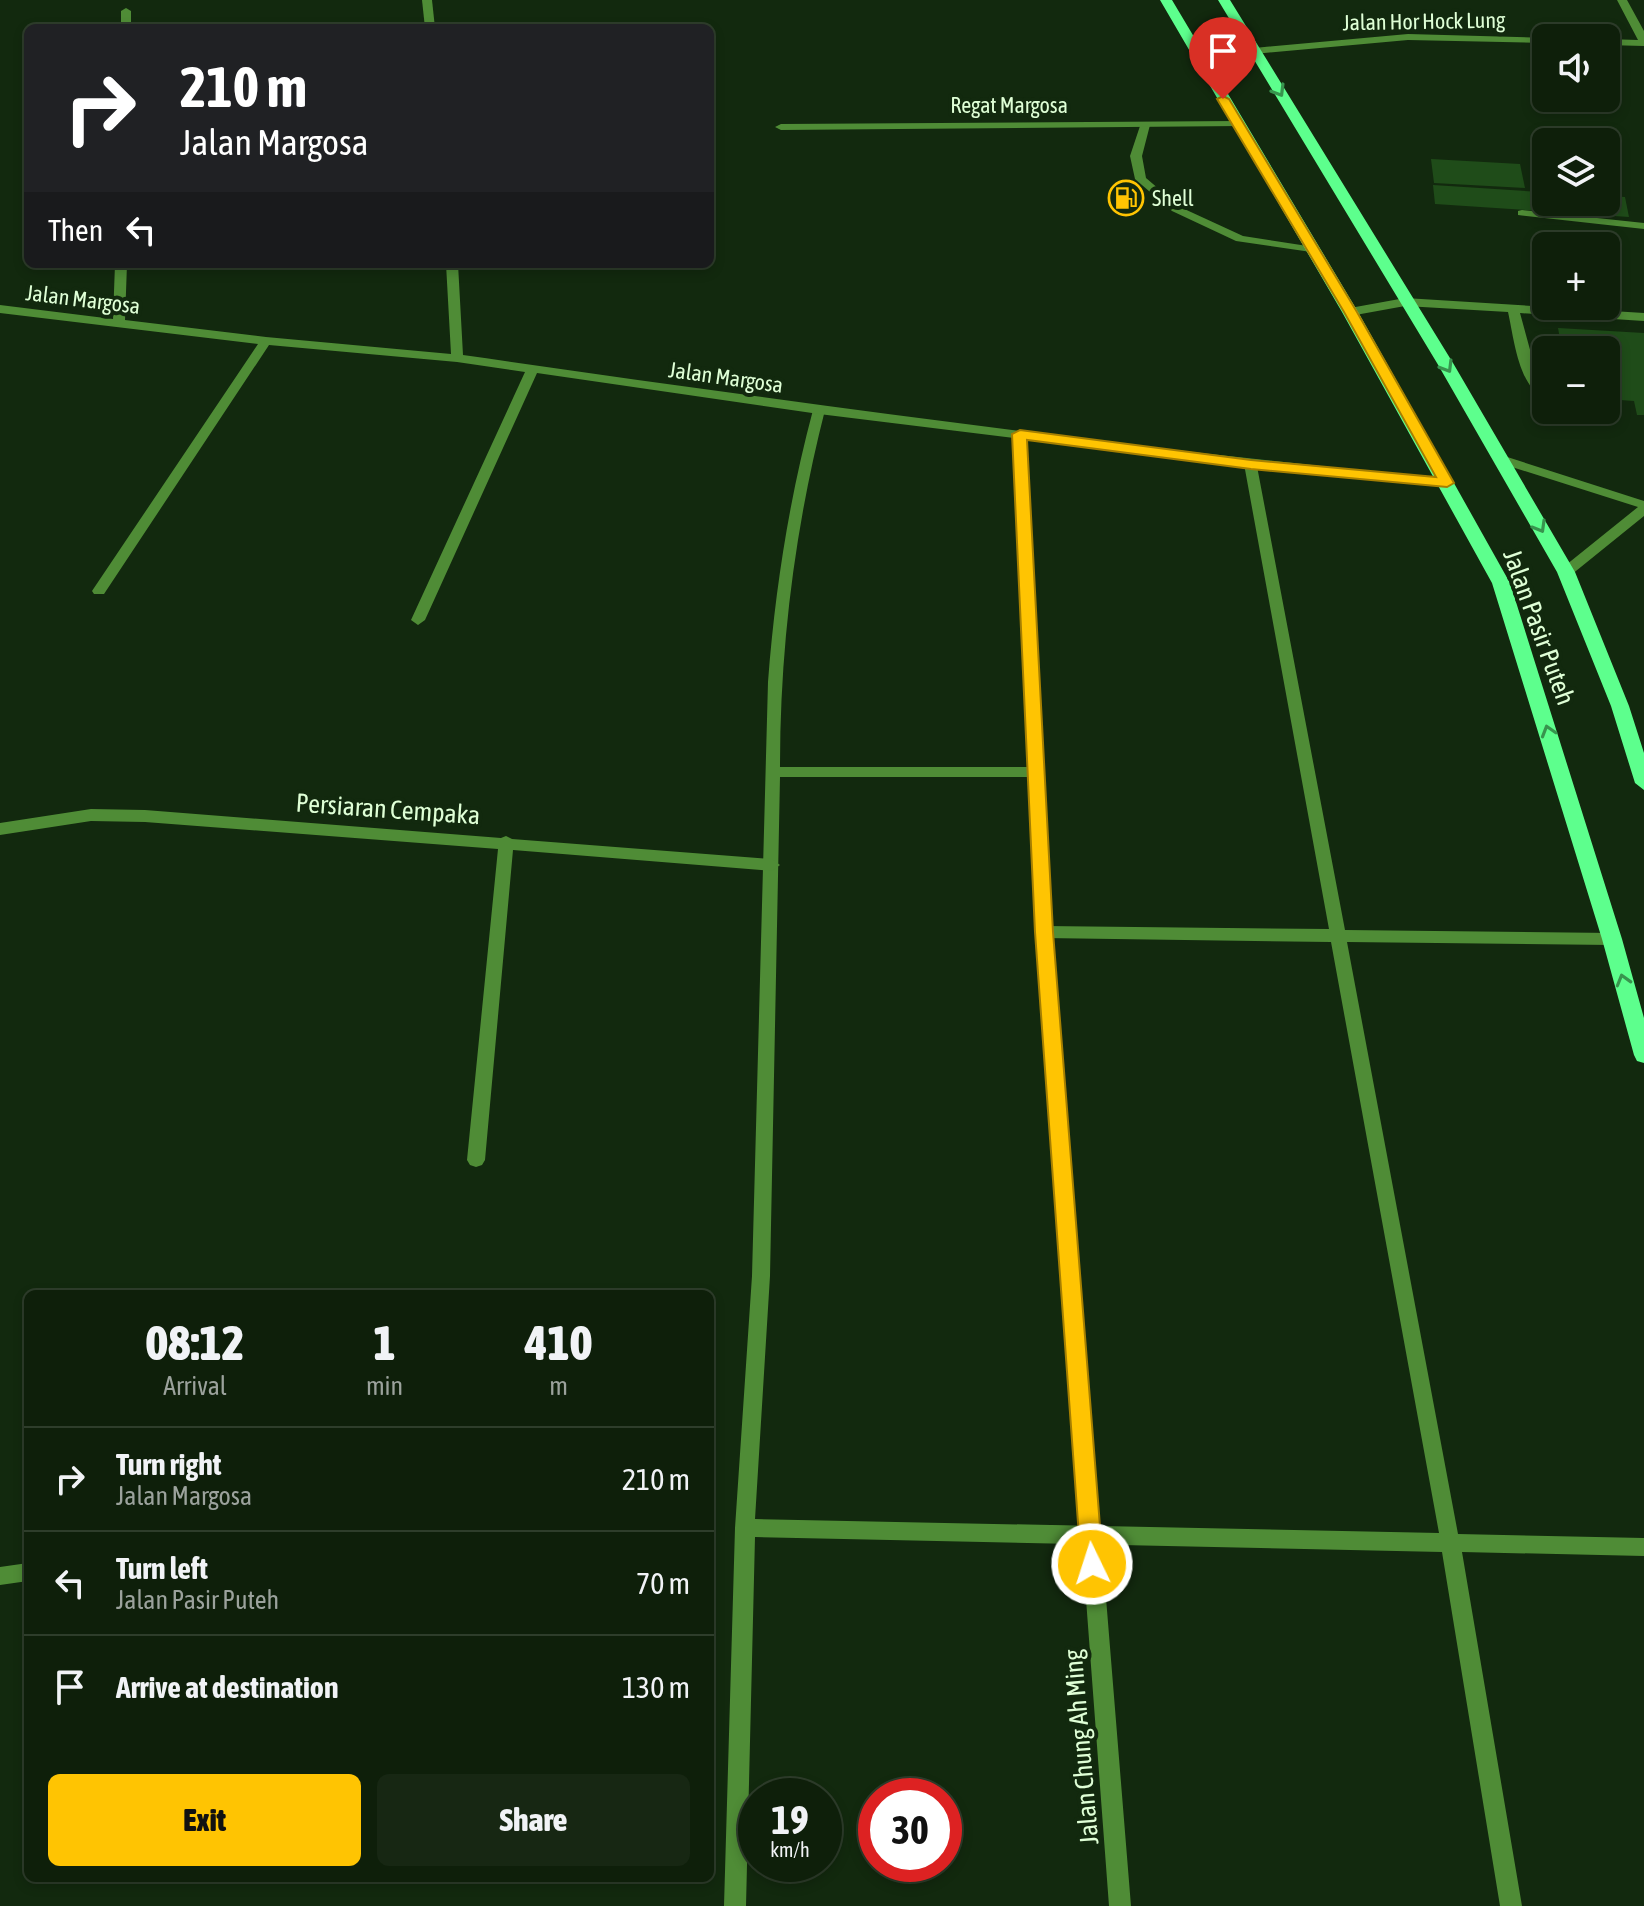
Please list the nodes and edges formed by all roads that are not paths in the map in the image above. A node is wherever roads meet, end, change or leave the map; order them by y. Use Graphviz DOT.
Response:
graph roads {
  1 [pos="427,0"];
  2 [pos="1166,0"];
  3 [pos="1224,0"];
  4 [pos="1622,0"];
  5 [pos="126,11"];
  6 [pos="126,24"];
  7 [pos="430,24"];
  8 [pos="1532,40"];
  9 [pos="1620,42"];
  10 [pos="1644,42"];
  11 [pos="1254,51"];
  12 [pos="1237,124"];
  13 [pos="1145,125"];
  14 [pos="781,127"];
  15 [pos="1522,213"];
  16 [pos="1644,226"];
  17 [pos="1314,251"];
  18 [pos="121,268"];
  19 [pos="452,268"];
  20 [pos="1405,302"];
  21 [pos="1513,308"];
  22 [pos="0,309"];
  23 [pos="1350,312"];
  24 [pos="1644,317"];
  25 [pos="119,324"];
  26 [pos="266,341"];
  27 [pos="457,358"];
  28 [pos="532,371"];
  29 [pos="1532,378"];
  30 [pos="819,410"];
  31 [pos="1020,434"];
  32 [pos="1501,459"];
  33 [pos="1251,464"];
  34 [pos="1447,483"];
  35 [pos="1644,507"];
  36 [pos="1566,572"];
  37 [pos="99,591"];
  38 [pos="418,620"];
  39 [pos="773,772"];
  40 [pos="1035,772"];
  41 [pos="1644,783"];
  42 [pos="0,829"];
  43 [pos="506,842"];
  44 [pos="772,865"];
  45 [pos="1044,932"];
  46 [pos="1339,936"];
  47 [pos="1612,939"];
  48 [pos="1644,1055"];
  49 [pos="476,1160"];
  50 [pos="745,1528"];
  51 [pos="1090,1533"];
  52 [pos="1450,1542"];
  53 [pos="1644,1547"];
  54 [pos="24,1573"];
  55 [pos="0,1576"];
  56 [pos="735,1906"];
  57 [pos="1120,1906"];
  58 [pos="1511,1906"];
  1 -- 7 [label="street"];
  2 -- 12 [label="main road, Jalan Pasir Puteh"];
  3 -- 11 [label="main road, Jalan Pasir Puteh"];
  4 -- 10 [label="street"];
  5 -- 6 [label="street"];
  8 -- 11 [label="street, Jalan Hor Hock Lung"];
  9 -- 10 [label="street"];
  11 -- 20 [label="main road, Jalan Pasir Puteh, one-way"];
  12 -- 13 [label="street, Regat Margosa"];
  12 -- 17 [label="main road, Jalan Pasir Puteh"];
  13 -- 14 [label="street, Regat Margosa"];
  13 -- 17 [label="street"];
  15 -- 16 [label="street"];
  17 -- 23 [label="main road, Jalan Pasir Puteh"];
  18 -- 25 [label="street"];
  19 -- 27 [label="street"];
  20 -- 21 [label="street"];
  20 -- 23 [label="street"];
  20 -- 32 [label="main road, Jalan Pasir Puteh, one-way"];
  21 -- 24 [label="street"];
  21 -- 29 [label="street"];
  22 -- 25 [label="street, Jalan Margosa"];
  23 -- 34 [label="main road, Jalan Pasir Puteh"];
  25 -- 26 [label="street, Jalan Margosa"];
  26 -- 27 [label="street, Jalan Margosa"];
  26 -- 37 [label="street"];
  27 -- 28 [label="street, Jalan Margosa"];
  28 -- 30 [label="street, Jalan Margosa"];
  28 -- 38 [label="street"];
  30 -- 31 [label="street, Jalan Margosa"];
  30 -- 39 [label="street"];
  31 -- 33 [label="street, Jalan Margosa"];
  31 -- 40 [label="street, Jalan Chung Ah Ming"];
  32 -- 35 [label="street"];
  32 -- 36 [label="main road, Jalan Pasir Puteh, one-way"];
  33 -- 34 [label="street, Jalan Margosa"];
  33 -- 46 [label="street"];
  47 -- 34 [label="main road, Jalan Pasir Puteh, one-way"];
  35 -- 36 [label="street"];
  36 -- 41 [label="main road, Jalan Pasir Puteh"];
  39 -- 40 [label="street"];
  39 -- 44 [label="street"];
  40 -- 45 [label="street, Jalan Chung Ah Ming"];
  42 -- 43 [label="street, Persiaran Cempaka"];
  43 -- 44 [label="street, Persiaran Cempaka"];
  43 -- 49 [label="street"];
  44 -- 50 [label="street"];
  45 -- 46 [label="street"];
  45 -- 51 [label="street, Jalan Chung Ah Ming"];
  46 -- 47 [label="street"];
  46 -- 52 [label="street"];
  48 -- 47 [label="main road, Jalan Pasir Puteh, one-way"];
  50 -- 51 [label="street"];
  50 -- 56 [label="street"];
  51 -- 52 [label="street"];
  51 -- 57 [label="street, Jalan Chung Ah Ming"];
  52 -- 53 [label="street"];
  52 -- 58 [label="street"];
  54 -- 55 [label="street"];
}
